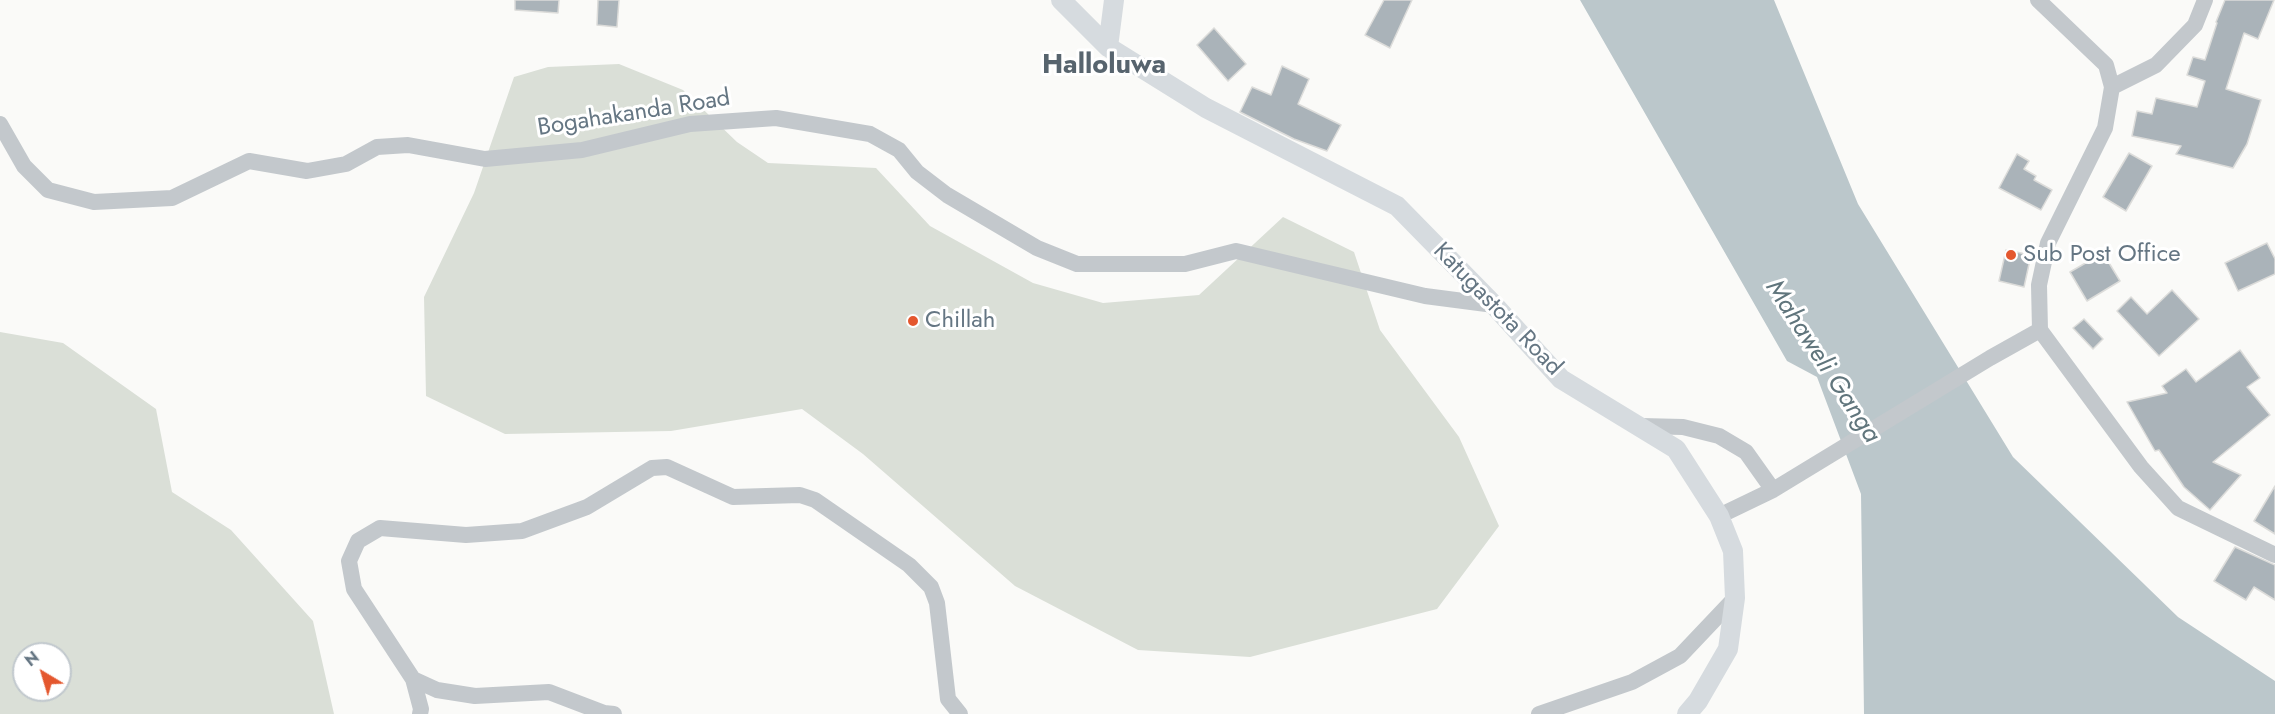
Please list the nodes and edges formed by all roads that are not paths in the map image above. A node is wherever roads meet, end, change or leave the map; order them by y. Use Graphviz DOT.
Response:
graph roads {
  1 [pos="1061,0"];
  2 [pos="1114,0"];
  3 [pos="2038,0"];
  4 [pos="2205,0"];
  5 [pos="1108,47"];
  6 [pos="2112,87"];
  7 [pos="0,124"];
  8 [pos="1494,305"];
  9 [pos="2040,330"];
  10 [pos="1641,426"];
  11 [pos="1780,486"];
  12 [pos="1719,516"];
  13 [pos="2275,555"];
  14 [pos="1735,598"];
  15 [pos="413,679"];
  16 [pos="420,714"];
  17 [pos="614,714"];
  18 [pos="960,714"];
  19 [pos="1539,714"];
  20 [pos="1687,714"];
  1 -- 5 [label="main road, Katugastota Road"];
  2 -- 5 [label="main road"];
  3 -- 6 [label="street"];
  4 -- 6 [label="street"];
  5 -- 8 [label="main road, Katugastota Road"];
  6 -- 9 [label="street"];
  7 -- 8 [label="street, Bogahakanda Road"];
  8 -- 10 [label="main road, Katugastota Road"];
  9 -- 11 [label="street"];
  9 -- 13 [label="street"];
  10 -- 11 [label="street"];
  10 -- 12 [label="main road, Katugastota Road"];
  11 -- 12 [label="street"];
  12 -- 14 [label="main road, Katugastota Road"];
  14 -- 19 [label="street"];
  14 -- 20 [label="main road, Katugastota Road"];
  15 -- 16 [label="street"];
  15 -- 17 [label="street"];
  15 -- 18 [label="street"];
}
